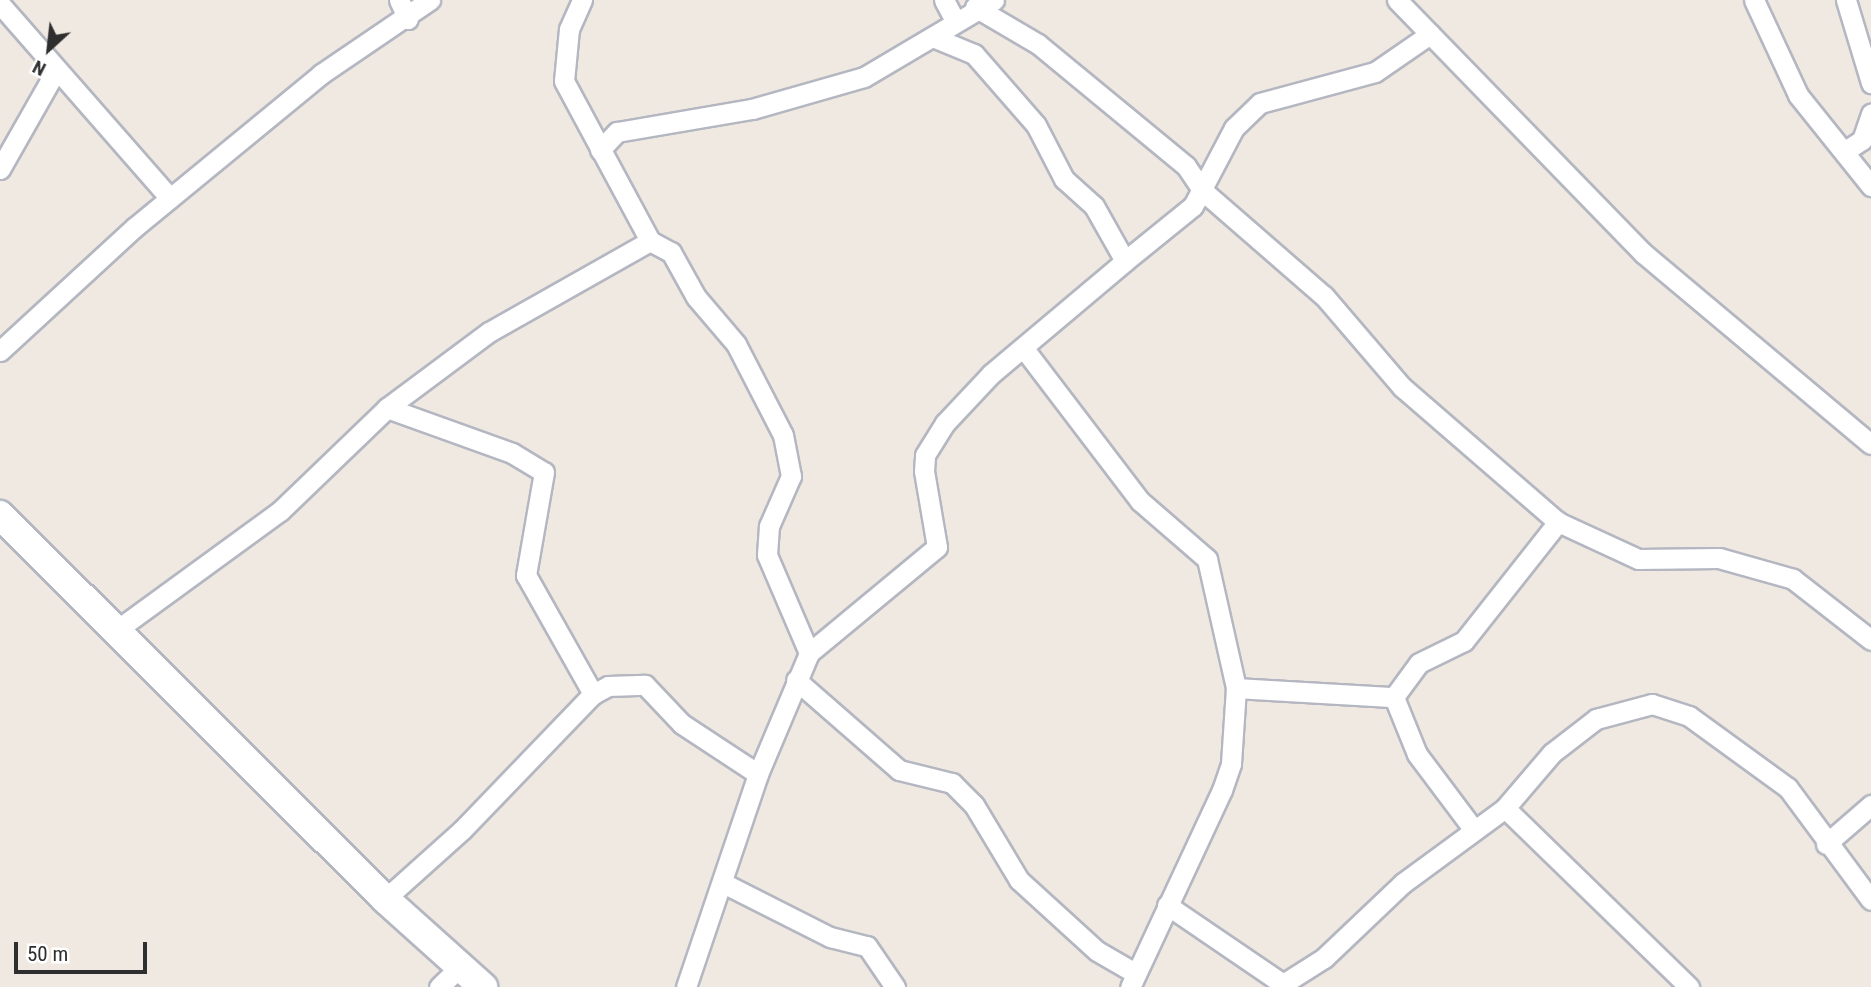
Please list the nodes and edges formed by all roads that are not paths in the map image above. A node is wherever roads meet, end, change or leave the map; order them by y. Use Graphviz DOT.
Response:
graph roads {
  1 [pos="399,0"];
  2 [pos="430,0"];
  3 [pos="582,0"];
  4 [pos="944,0"];
  5 [pos="994,0"];
  6 [pos="1397,0"];
  7 [pos="1754,0"];
  8 [pos="1846,0"];
  9 [pos="0,4"];
  10 [pos="975,7"];
  11 [pos="408,19"];
  12 [pos="954,19"];
  13 [pos="1430,34"];
  14 [pos="935,37"];
  15 [pos="55,72"];
  16 [pos="1871,83"];
  17 [pos="1871,114"];
  18 [pos="600,150"];
  19 [pos="1845,151"];
  20 [pos="0,169"];
  21 [pos="1871,186"];
  22 [pos="1203,191"];
  23 [pos="170,198"];
  24 [pos="650,240"];
  25 [pos="1125,261"];
  26 [pos="1025,350"];
  27 [pos="0,351"];
  28 [pos="387,408"];
  29 [pos="1871,444"];
  30 [pos="0,515"];
  31 [pos="1558,522"];
  32 [pos="118,629"];
  33 [pos="1871,640"];
  34 [pos="808,653"];
  35 [pos="796,680"];
  36 [pos="1236,688"];
  37 [pos="593,694"];
  38 [pos="1394,697"];
  39 [pos="758,774"];
  40 [pos="1871,805"];
  41 [pos="1505,808"];
  42 [pos="1474,830"];
  43 [pos="1826,844"];
  44 [pos="723,883"];
  45 [pos="385,899"];
  46 [pos="1871,900"];
  47 [pos="1167,905"];
  48 [pos="460,967"];
  49 [pos="1132,980"];
  50 [pos="1285,986"];
  51 [pos="439,987"];
  52 [pos="483,987"];
  53 [pos="685,987"];
  54 [pos="895,987"];
  55 [pos="1689,987"];
  1 -- 11 [label="street"];
  2 -- 11 [label="street"];
  3 -- 18 [label="street"];
  4 -- 12 [label="street"];
  5 -- 10 [label="street"];
  6 -- 13 [label="street"];
  7 -- 19 [label="street"];
  8 -- 16 [label="street"];
  9 -- 15 [label="street"];
  10 -- 12 [label="street"];
  10 -- 22 [label="street"];
  11 -- 23 [label="street"];
  12 -- 14 [label="street"];
  13 -- 22 [label="street"];
  13 -- 29 [label="street"];
  14 -- 18 [label="street"];
  14 -- 25 [label="street"];
  15 -- 20 [label="street"];
  15 -- 23 [label="street"];
  17 -- 19 [label="street"];
  18 -- 24 [label="street"];
  19 -- 21 [label="street"];
  22 -- 25 [label="street"];
  22 -- 31 [label="street"];
  23 -- 27 [label="street"];
  24 -- 28 [label="street"];
  24 -- 34 [label="street"];
  25 -- 26 [label="street"];
  26 -- 34 [label="street"];
  26 -- 36 [label="street"];
  28 -- 32 [label="street"];
  28 -- 37 [label="street"];
  30 -- 32 [label="street"];
  31 -- 33 [label="street"];
  31 -- 38 [label="street"];
  32 -- 45 [label="street"];
  34 -- 35 [label="street"];
  35 -- 39 [label="street"];
  35 -- 49 [label="street"];
  36 -- 38 [label="street"];
  36 -- 47 [label="street"];
  37 -- 39 [label="street"];
  37 -- 45 [label="street"];
  38 -- 42 [label="street"];
  39 -- 44 [label="street"];
  40 -- 43 [label="street"];
  41 -- 42 [label="street"];
  41 -- 43 [label="street"];
  41 -- 55 [label="street"];
  42 -- 50 [label="street"];
  43 -- 46 [label="street"];
  44 -- 53 [label="street"];
  44 -- 54 [label="street"];
  45 -- 48 [label="street"];
  47 -- 49 [label="street"];
  47 -- 50 [label="street"];
  48 -- 51 [label="street"];
  48 -- 52 [label="street"];
}
